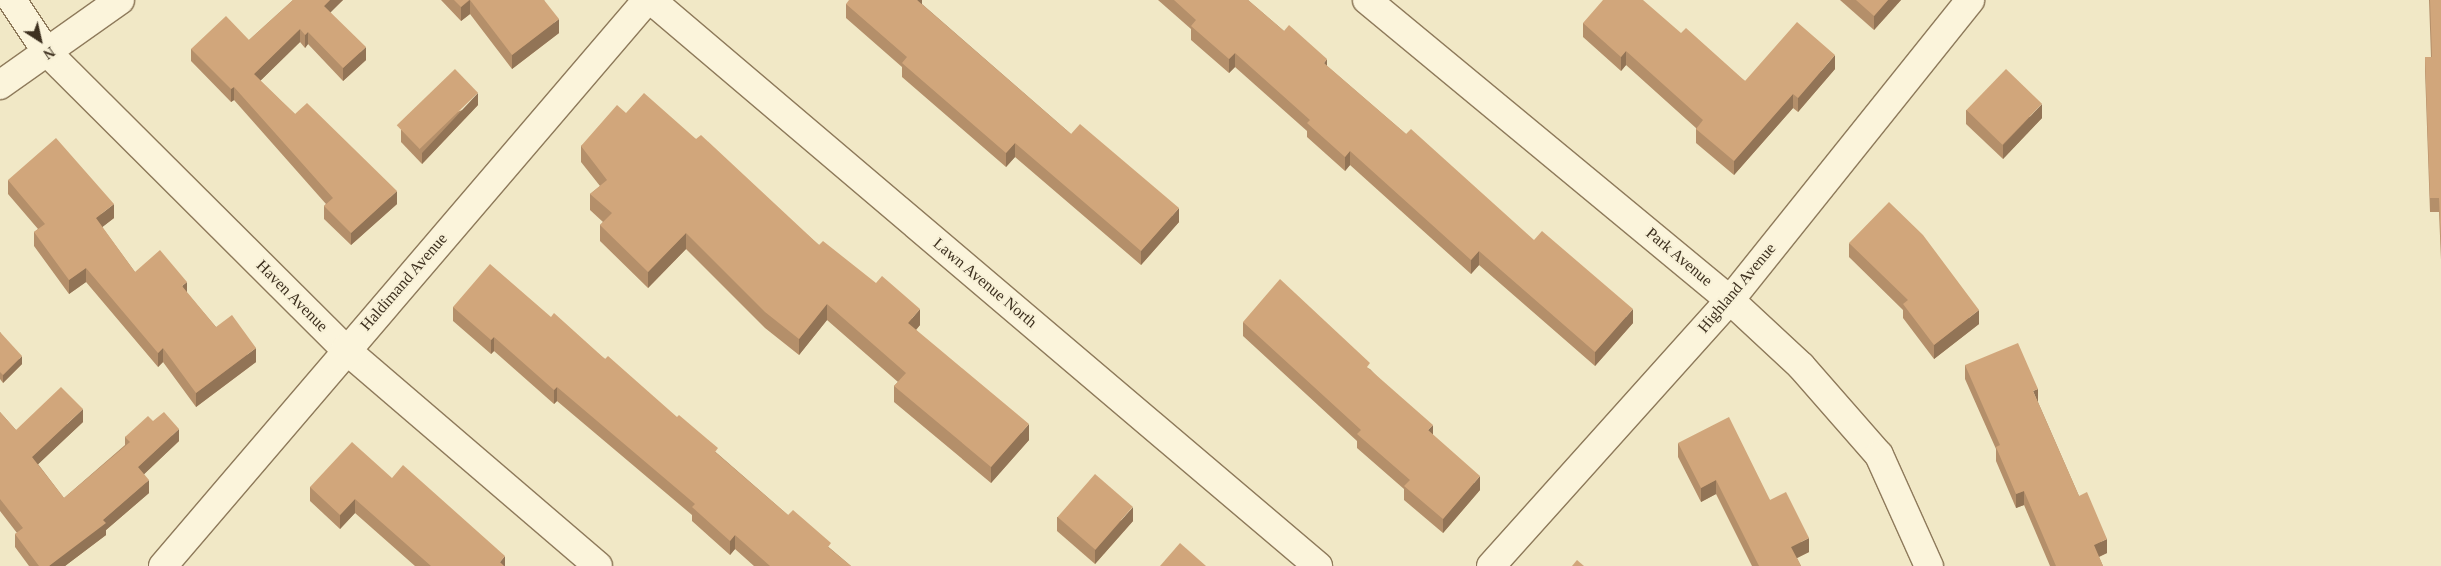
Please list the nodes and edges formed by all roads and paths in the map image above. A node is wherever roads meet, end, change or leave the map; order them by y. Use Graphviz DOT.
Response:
graph roads {
  1 [pos="12,0"];
  2 [pos="120,0"];
  3 [pos="647,0"];
  4 [pos="651,0"];
  5 [pos="1367,0"];
  6 [pos="1970,0"];
  7 [pos="46,50"];
  8 [pos="0,85"];
  9 [pos="1730,300"];
  10 [pos="345,349"];
  11 [pos="163,566"];
  12 [pos="598,566"];
  13 [pos="1318,566"];
  14 [pos="1491,566"];
  15 [pos="1930,566"];
  1 -- 7 [label="street, Haven Avenue"];
  2 -- 7 [label="street"];
  3 -- 10 [label="street, Haldimand Avenue"];
  4 -- 13 [label="street, Lawn Avenue North"];
  5 -- 9 [label="street, Park Avenue"];
  6 -- 9 [label="street, Highland Avenue"];
  7 -- 8 [label="street"];
  7 -- 10 [label="street, Haven Avenue"];
  9 -- 14 [label="street, Highland Avenue"];
  9 -- 15 [label="street, Park Avenue"];
  10 -- 11 [label="street, Haldimand Avenue"];
  10 -- 12 [label="street, Haven Avenue"];
}
